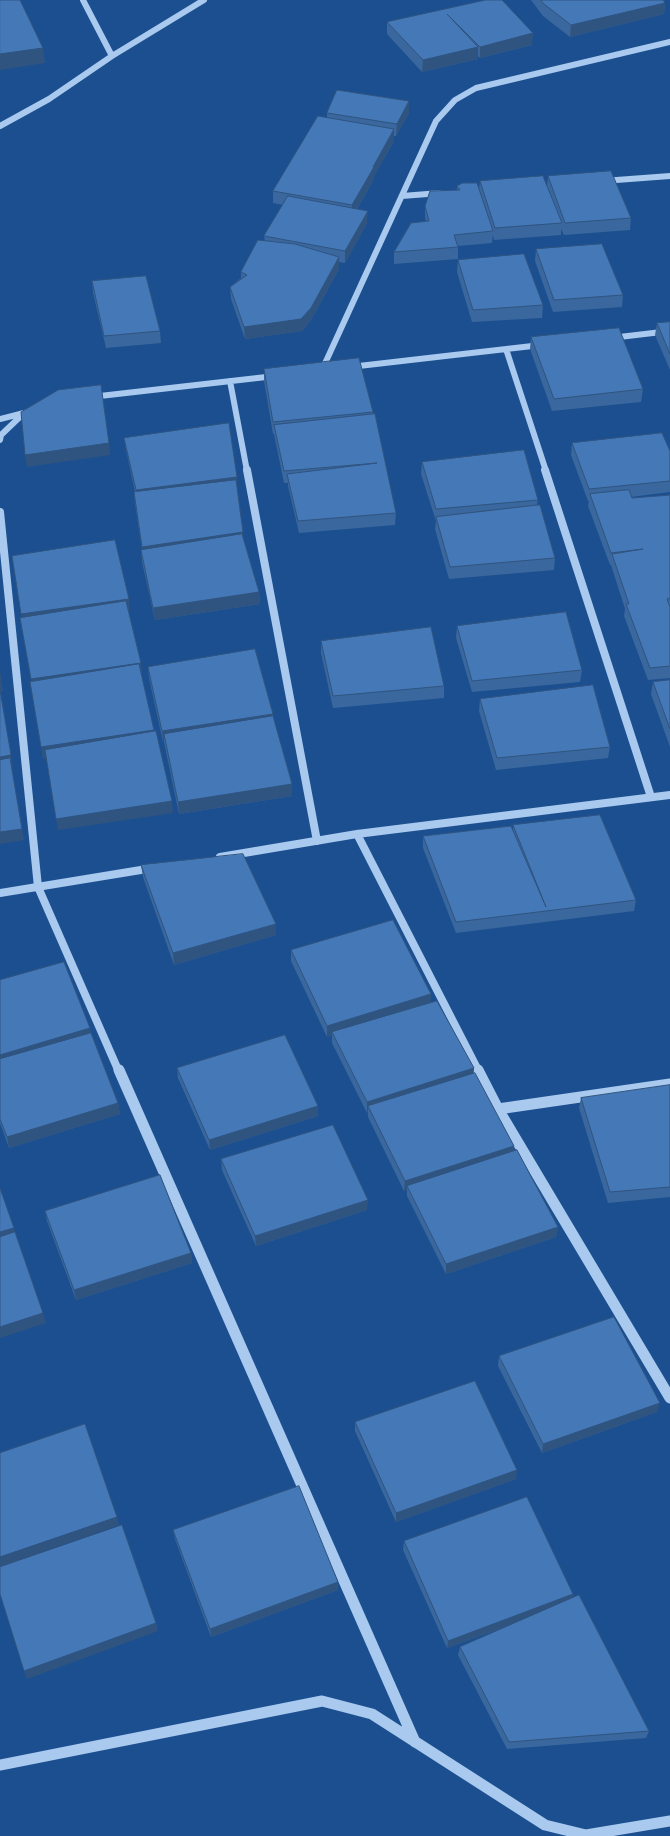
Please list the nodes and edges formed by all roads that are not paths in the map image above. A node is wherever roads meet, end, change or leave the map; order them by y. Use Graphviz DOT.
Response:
graph roads {
  1 [pos="83,0"];
  2 [pos="204,0"];
  3 [pos="670,42"];
  4 [pos="112,56"];
  5 [pos="0,126"];
  6 [pos="670,176"];
  7 [pos="590,182"];
  8 [pos="451,192"];
  9 [pos="402,196"];
  10 [pos="670,331"];
  11 [pos="602,339"];
  12 [pos="554,344"];
  13 [pos="506,349"];
  14 [pos="341,368"];
  15 [pos="331,369"];
  16 [pos="322,370"];
  17 [pos="313,372"];
  18 [pos="285,375"];
  19 [pos="230,381"];
  20 [pos="78,398"];
  21 [pos="42,407"];
  22 [pos="24,413"];
  23 [pos="0,419"];
  24 [pos="0,440"];
  25 [pos="0,512"];
  26 [pos="670,795"];
  27 [pos="651,797"];
  28 [pos="357,834"];
  29 [pos="317,841"];
  30 [pos="211,858"];
  31 [pos="163,866"];
  32 [pos="38,887"];
  33 [pos="0,894"];
  34 [pos="670,1084"];
  35 [pos="498,1109"];
  36 [pos="669,1394"];
  37 [pos="415,1742"];
  38 [pos="0,1765"];
  39 [pos="670,1821"];
  1 -- 4 [label="street"];
  2 -- 4 [label="street"];
  3 -- 9 [label="street"];
  4 -- 5 [label="street"];
  6 -- 7 [label="street"];
  8 -- 9 [label="street"];
  9 -- 16 [label="street"];
  10 -- 11 [label="street"];
  12 -- 13 [label="street"];
  13 -- 14 [label="street"];
  13 -- 27 [label="street"];
  15 -- 16 [label="street"];
  16 -- 17 [label="street"];
  18 -- 19 [label="street"];
  19 -- 20 [label="street"];
  19 -- 29 [label="street"];
  21 -- 22 [label="street"];
  22 -- 23 [label="street"];
  22 -- 24 [label="street"];
  25 -- 32 [label="street"];
  26 -- 27 [label="street"];
  27 -- 28 [label="street"];
  28 -- 29 [label="street"];
  28 -- 35 [label="street"];
  29 -- 30 [label="street"];
  31 -- 32 [label="street"];
  32 -- 33 [label="street"];
  32 -- 37 [label="street"];
  34 -- 35 [label="street"];
  35 -- 36 [label="street"];
  37 -- 38 [label="street"];
  37 -- 39 [label="street"];
}
